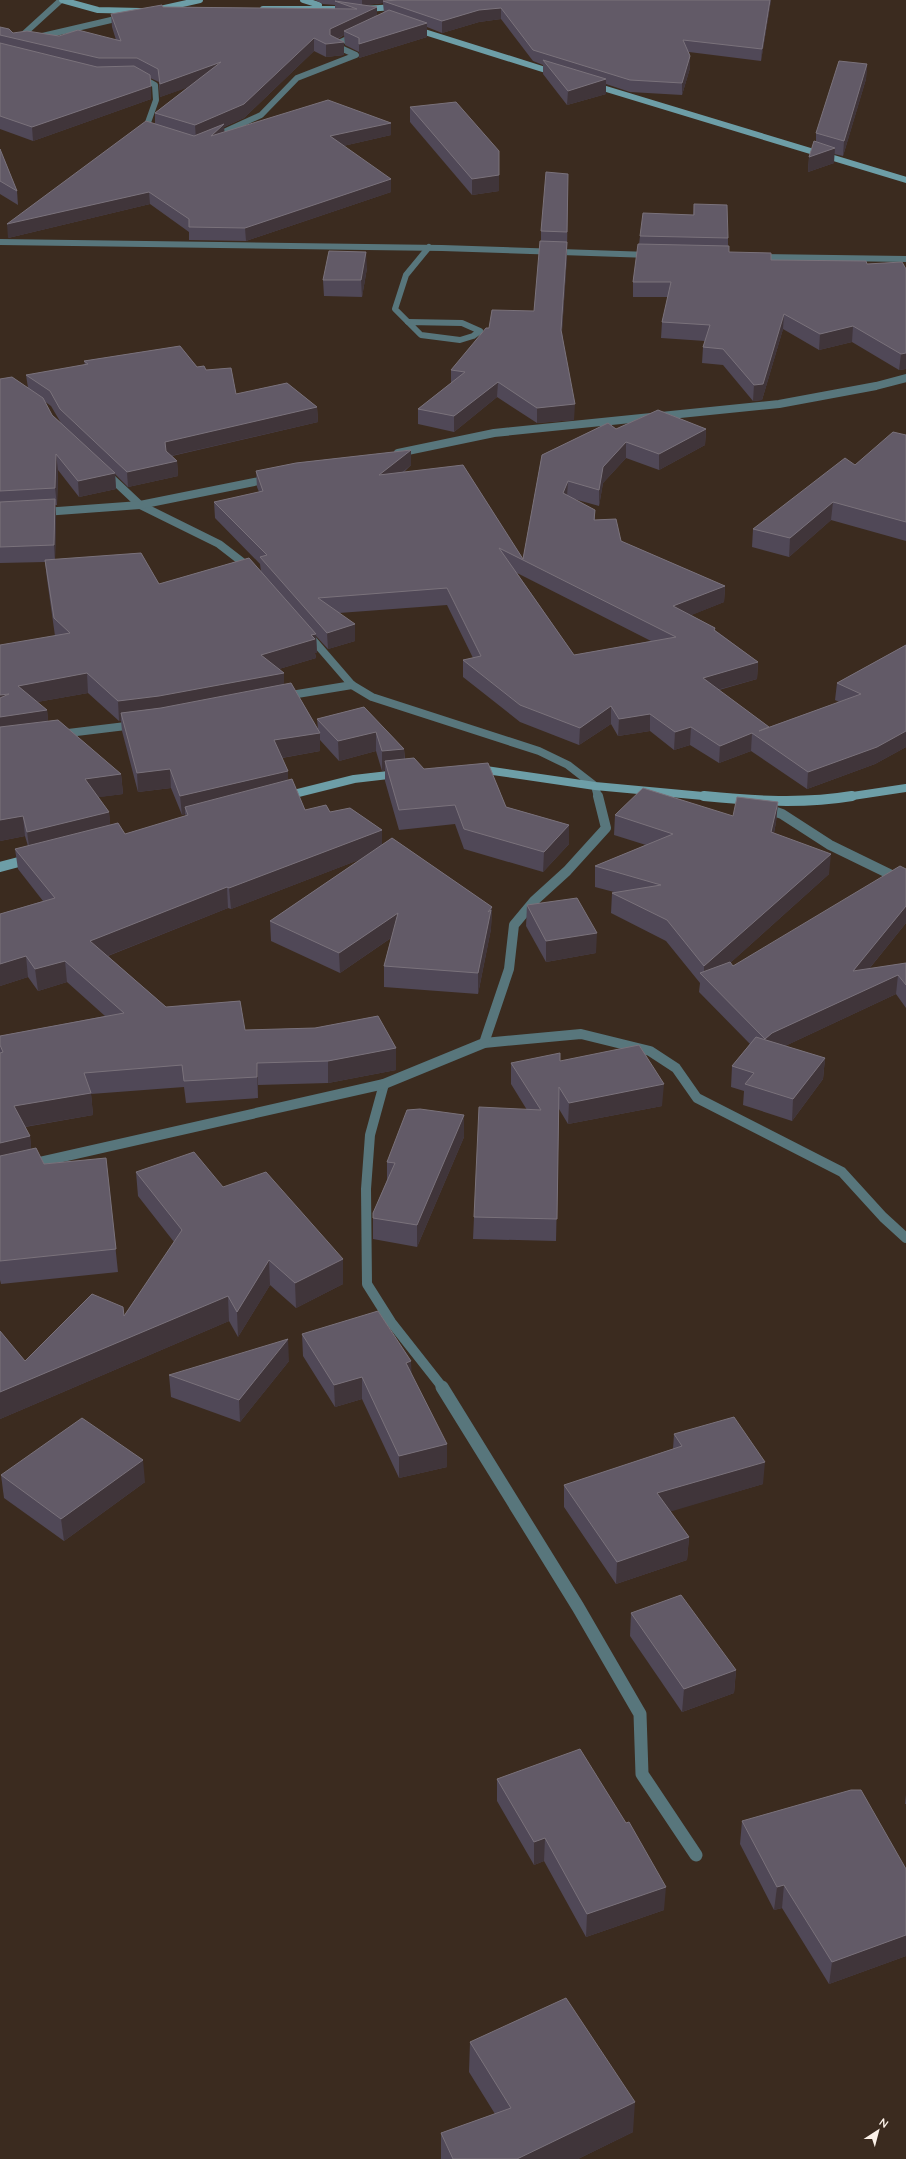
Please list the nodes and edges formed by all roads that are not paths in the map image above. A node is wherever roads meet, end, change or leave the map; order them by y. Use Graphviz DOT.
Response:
graph roads {
  1 [pos="61,0"];
  2 [pos="200,0"];
  3 [pos="304,0"];
  4 [pos="402,7"];
  5 [pos="173,8"];
  6 [pos="197,8"];
  7 [pos="328,8"];
  8 [pos="260,9"];
  9 [pos="152,10"];
  10 [pos="356,10"];
  11 [pos="378,15"];
  12 [pos="406,26"];
  13 [pos="361,32"];
  14 [pos="15,42"];
  15 [pos="8,53"];
  16 [pos="136,75"];
  17 [pos="564,76"];
  18 [pos="586,83"];
  19 [pos="160,133"];
  20 [pos="210,138"];
  21 [pos="906,180"];
  22 [pos="0,242"];
  23 [pos="429,248"];
  24 [pos="654,255"];
  25 [pos="748,257"];
  26 [pos="906,259"];
  27 [pos="408,322"];
  28 [pos="906,378"];
  29 [pos="393,454"];
  30 [pos="102,469"];
  31 [pos="278,478"];
  32 [pos="140,505"];
  33 [pos="36,512"];
  34 [pos="256,574"];
  35 [pos="301,627"];
  36 [pos="352,685"];
  37 [pos="276,698"];
  38 [pos="145,723"];
  39 [pos="52,736"];
  40 [pos="473,768"];
  41 [pos="406,773"];
  42 [pos="595,786"];
  43 [pos="906,788"];
  44 [pos="278,798"];
  45 [pos="742,800"];
  46 [pos="37,857"];
  47 [pos="0,866"];
  48 [pos="906,882"];
  49 [pos="484,1043"];
  50 [pos="384,1084"];
  51 [pos="23,1166"];
  52 [pos="906,1238"];
  53 [pos="696,1855"];
  1 -- 9 [label="street"];
  1 -- 14 [label="street"];
  2 -- 5 [label="street"];
  3 -- 7 [label="street"];
  4 -- 10 [label="street"];
  5 -- 6 [label="street"];
  5 -- 9 [label="street"];
  7 -- 8 [label="street"];
  7 -- 10 [label="street"];
  9 -- 14 [label="street"];
  10 -- 11 [label="street"];
  12 -- 17 [label="street"];
  13 -- 20 [label="street"];
  14 -- 15 [label="street"];
  16 -- 19 [label="street"];
  18 -- 21 [label="street"];
  22 -- 23 [label="street"];
  23 -- 24 [label="street"];
  23 -- 27 [label="street"];
  25 -- 26 [label="street"];
  27 -- 27 [label="street"];
  28 -- 29 [label="street"];
  30 -- 32 [label="street"];
  31 -- 32 [label="street"];
  32 -- 33 [label="street"];
  32 -- 34 [label="street"];
  35 -- 36 [label="street"];
  36 -- 37 [label="street"];
  36 -- 42 [label="street"];
  38 -- 39 [label="street"];
  40 -- 42 [label="street"];
  41 -- 44 [label="street"];
  42 -- 45 [label="street"];
  42 -- 49 [label="street"];
  43 -- 45 [label="street"];
  45 -- 48 [label="street"];
  46 -- 47 [label="street"];
  49 -- 50 [label="street"];
  49 -- 52 [label="street"];
  50 -- 51 [label="street"];
  50 -- 53 [label="street"];
}
